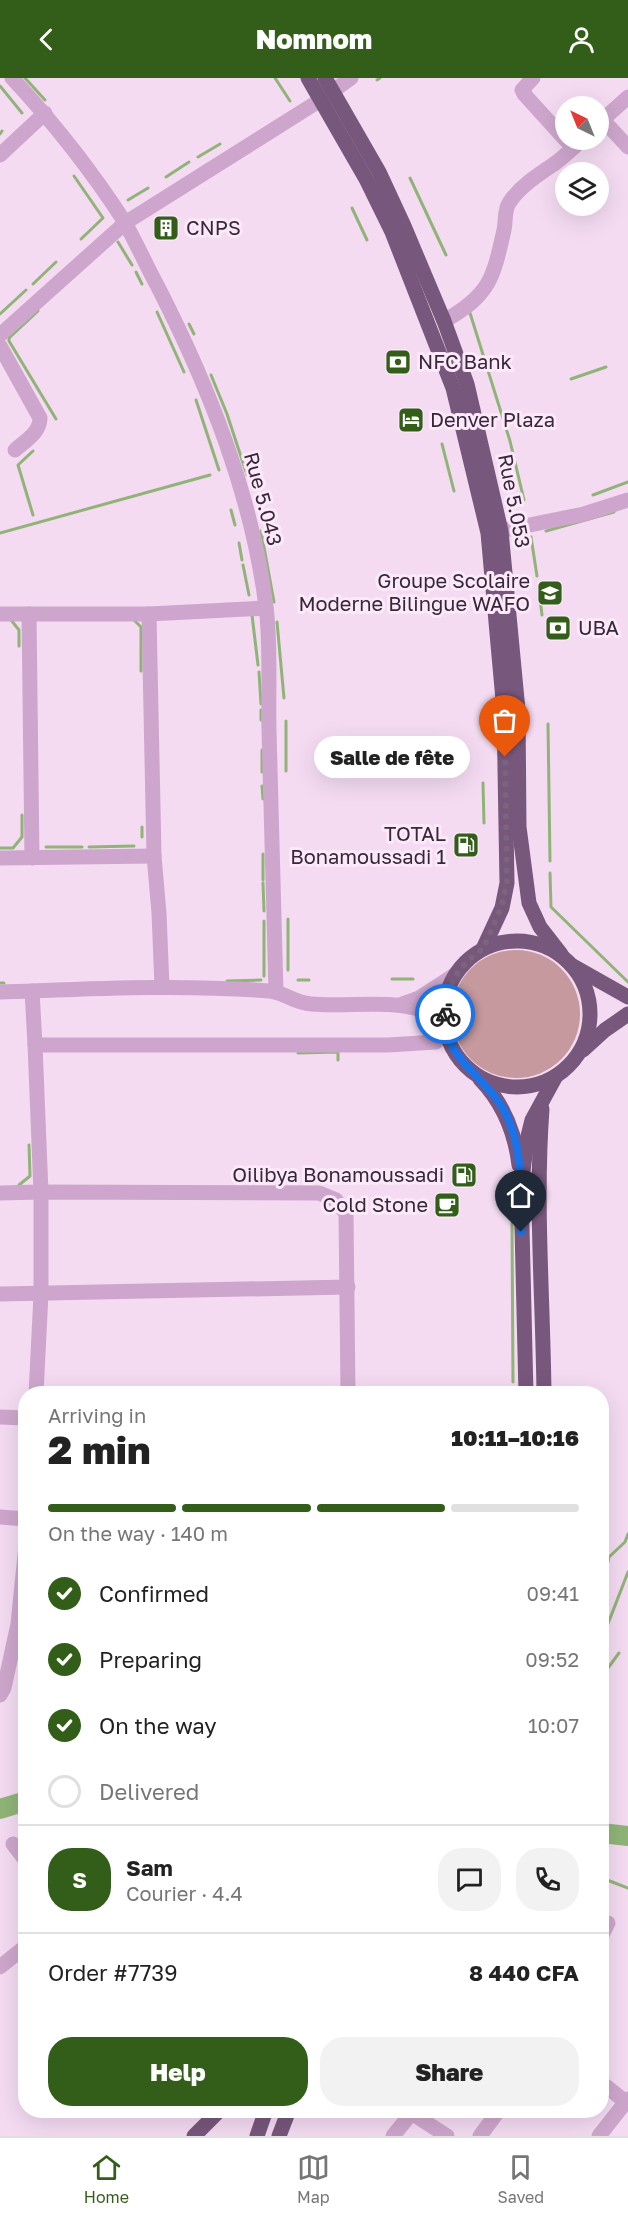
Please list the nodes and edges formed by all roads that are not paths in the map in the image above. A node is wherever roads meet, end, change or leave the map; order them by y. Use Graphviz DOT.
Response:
graph roads {
  1 [pos="12,78"];
  2 [pos="308,78"];
  3 [pos="351,78"];
  4 [pos="533,78"];
  5 [pos="327,90"];
  6 [pos="628,97"];
  7 [pos="45,113"];
  8 [pos="609,115"];
  9 [pos="555,123"];
  10 [pos="609,129"];
  11 [pos="628,147"];
  12 [pos="570,150"];
  13 [pos="0,155"];
  14 [pos="125,223"];
  15 [pos="444,321"];
  16 [pos="0,335"];
  17 [pos="0,346"];
  18 [pos="15,450"];
  19 [pos="628,500"];
  20 [pos="494,532"];
  21 [pos="266,608"];
  22 [pos="0,614"];
  23 [pos="29,614"];
  24 [pos="149,614"];
  25 [pos="154,856"];
  26 [pos="0,858"];
  27 [pos="32,858"];
  28 [pos="483,949"];
  29 [pos="566,960"];
  30 [pos="456,975"];
  31 [pos="162,987"];
  32 [pos="32,991"];
  33 [pos="0,992"];
  34 [pos="276,992"];
  35 [pos="628,997"];
  36 [pos="399,1005"];
  37 [pos="628,1014"];
  38 [pos="445,1026"];
  39 [pos="35,1045"];
  40 [pos="576,1057"];
  41 [pos="475,1074"];
  42 [pos="556,1076"];
  43 [pos="543,1097"];
  44 [pos="521,1186"];
  45 [pos="41,1192"];
  46 [pos="0,1193"];
  47 [pos="348,1287"];
  48 [pos="0,1294"];
  49 [pos="41,1294"];
  50 [pos="36,1386"];
  51 [pos="348,1386"];
  52 [pos="526,1386"];
  53 [pos="544,1386"];
  54 [pos="0,1417"];
  55 [pos="18,1418"];
  56 [pos="0,1517"];
  57 [pos="18,1518"];
  58 [pos="18,1624"];
  59 [pos="0,1695"];
  60 [pos="13,1844"];
  61 [pos="18,1851"];
  62 [pos="18,1952"];
  63 [pos="0,1967"];
  64 [pos="609,2088"];
  65 [pos="627,2102"];
  66 [pos="212,2118"];
  67 [pos="263,2118"];
  68 [pos="286,2118"];
  69 [pos="406,2118"];
  70 [pos="421,2118"];
  71 [pos="494,2118"];
  72 [pos="194,2136"];
  73 [pos="257,2136"];
  74 [pos="279,2136"];
  75 [pos="393,2136"];
  76 [pos="447,2136"];
  77 [pos="480,2136"];
  78 [pos="599,2136"];
  1 -- 7 [label="street, Rue 5.043"];
  2 -- 5 [label="main road, Rue 5.053"];
  3 -- 5 [label="street"];
  4 -- 9 [label="street"];
  5 -- 14 [label="street"];
  5 -- 15 [label="main road, Rue 5.053"];
  5 -- 20 [label="main road, Rue 5.053"];
  6 -- 8 [label="street"];
  7 -- 13 [label="street"];
  7 -- 14 [label="street, Rue 5.043"];
  10 -- 11 [label="street"];
  12 -- 15 [label="street"];
  14 -- 16 [label="street"];
  14 -- 21 [label="street, Rue 5.043"];
  15 -- 20 [label="main road, Rue 5.053"];
  17 -- 18 [label="street"];
  19 -- 20 [label="street"];
  20 -- 28 [label="main road, Rue 5.053"];
  20 -- 29 [label="main road, Rue 5.053"];
  21 -- 24 [label="street"];
  21 -- 34 [label="street, Rue 5.043"];
  22 -- 23 [label="street"];
  23 -- 24 [label="street"];
  23 -- 27 [label="street"];
  24 -- 25 [label="street"];
  25 -- 27 [label="street"];
  25 -- 31 [label="street"];
  26 -- 27 [label="street"];
  28 -- 29 [label="main road"];
  28 -- 30 [label="main road"];
  29 -- 35 [label="main road"];
  29 -- 40 [label="main road"];
  30 -- 36 [label="street"];
  30 -- 38 [label="main road"];
  31 -- 32 [label="street"];
  31 -- 34 [label="street"];
  32 -- 33 [label="street"];
  32 -- 39 [label="street"];
  34 -- 36 [label="street"];
  36 -- 38 [label="street"];
  37 -- 40 [label="main road"];
  38 -- 39 [label="street"];
  38 -- 41 [label="main road"];
  39 -- 45 [label="street"];
  40 -- 42 [label="main road"];
  41 -- 42 [label="main road"];
  41 -- 44 [label="main road"];
  42 -- 43 [label="main road"];
  43 -- 44 [label="main road"];
  43 -- 53 [label="main road"];
  44 -- 52 [label="main road"];
  45 -- 46 [label="street"];
  45 -- 47 [label="street"];
  45 -- 49 [label="street"];
  47 -- 49 [label="street"];
  47 -- 51 [label="street"];
  48 -- 49 [label="street"];
  49 -- 50 [label="street"];
  54 -- 55 [label="street"];
  56 -- 57 [label="street"];
  58 -- 59 [label="street"];
  60 -- 61 [label="street"];
  62 -- 63 [label="street"];
  64 -- 65 [label="street"];
  65 -- 78 [label="street"];
  66 -- 72 [label="main road"];
  67 -- 73 [label="main road"];
  68 -- 74 [label="main road"];
  69 -- 75 [label="street"];
  70 -- 76 [label="street"];
  71 -- 77 [label="street"];
}
